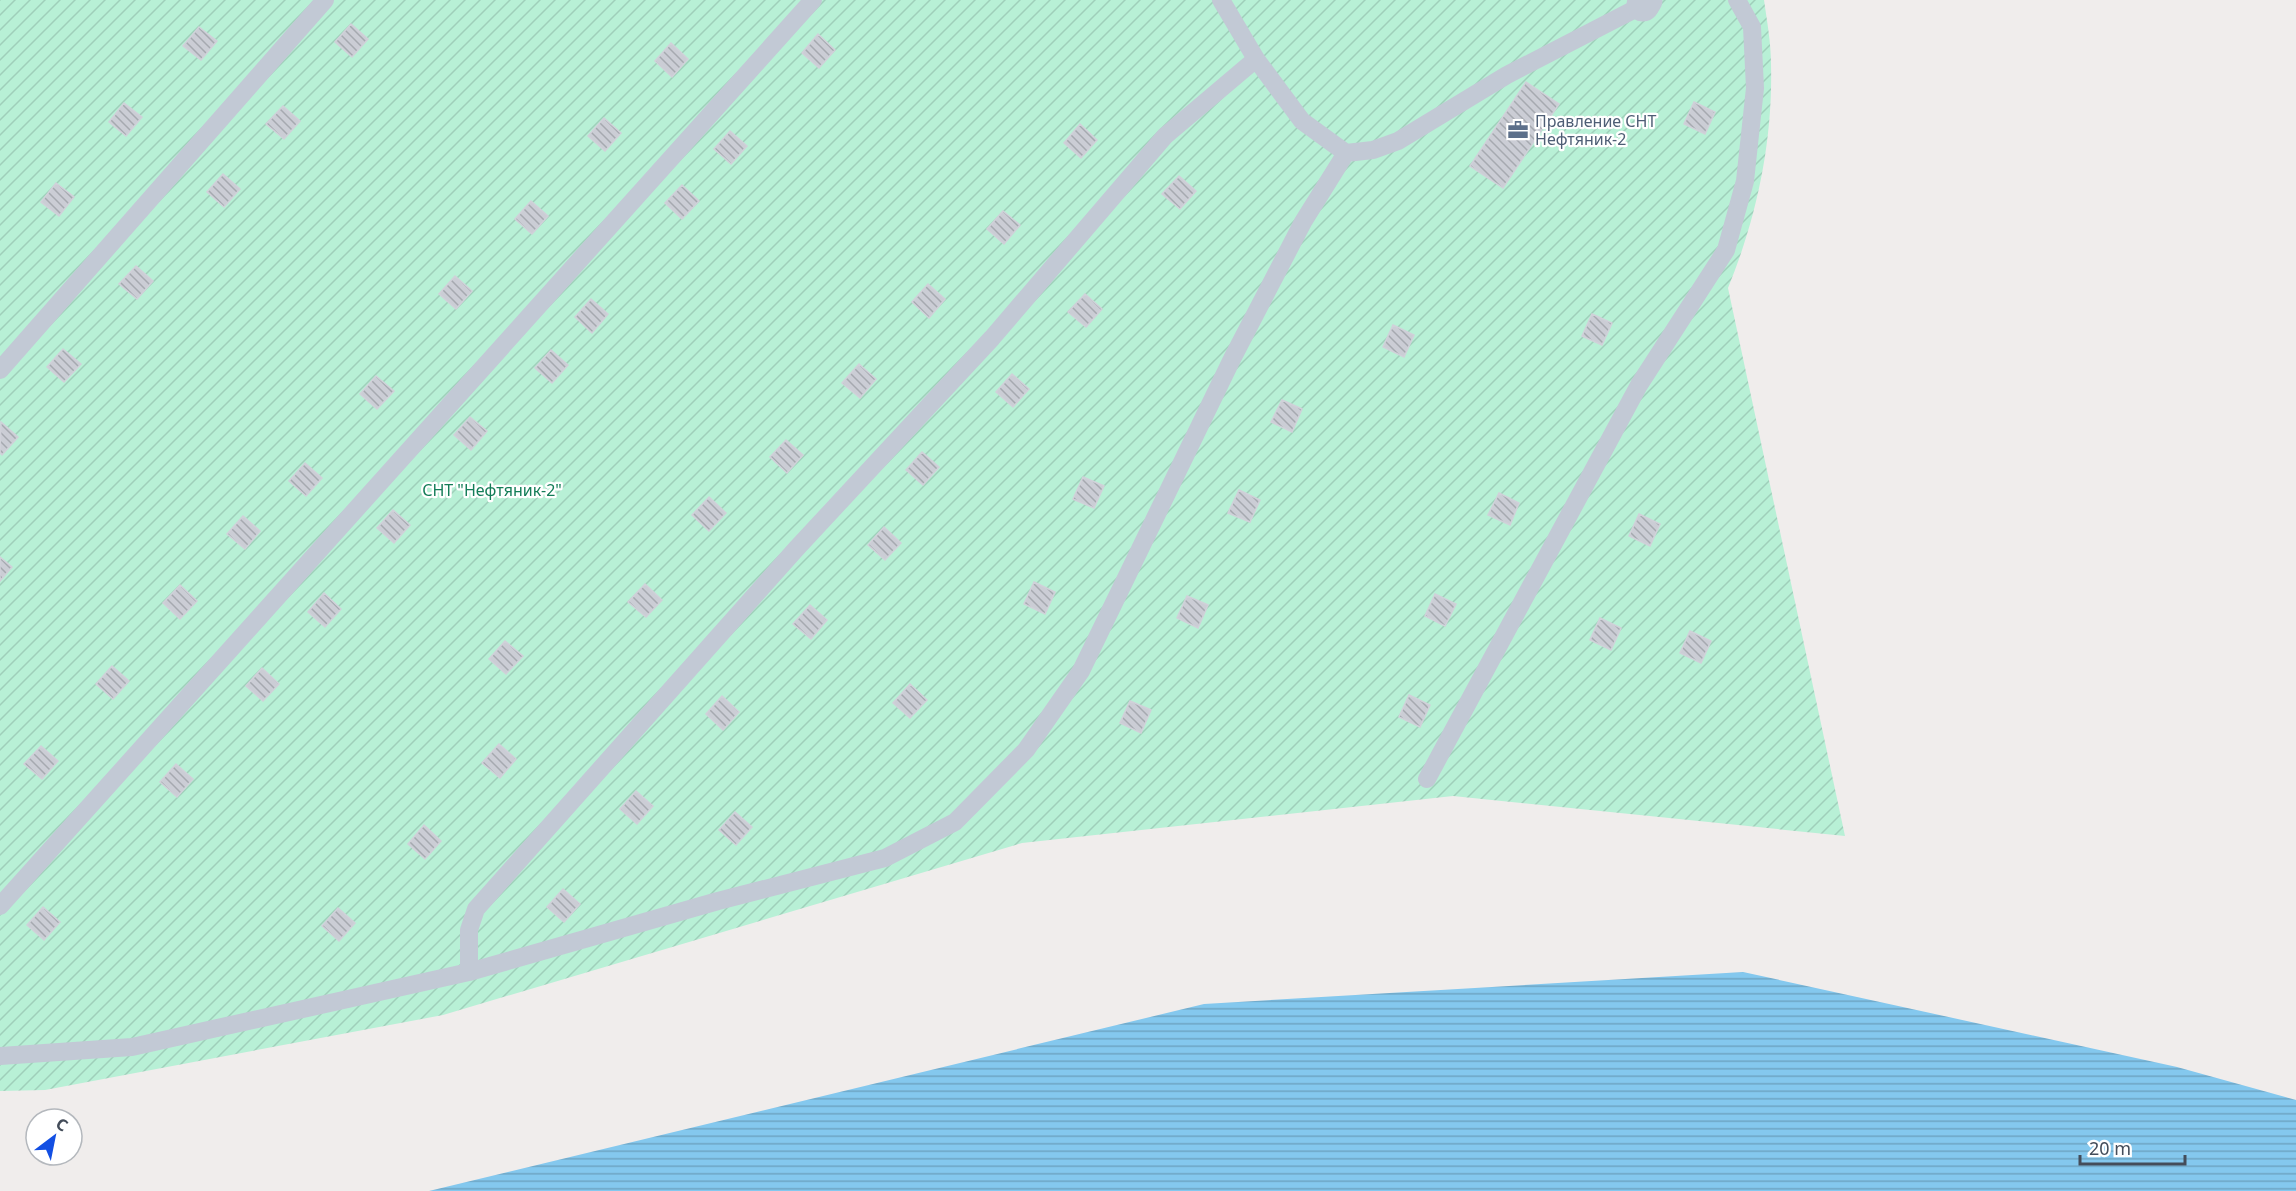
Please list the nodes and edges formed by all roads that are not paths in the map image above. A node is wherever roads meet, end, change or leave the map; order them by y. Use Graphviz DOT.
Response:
graph roads {
  1 [pos="325,0"];
  2 [pos="813,0"];
  3 [pos="1221,0"];
  4 [pos="1737,0"];
  5 [pos="1644,2"];
  6 [pos="1256,59"];
  7 [pos="1346,153"];
  8 [pos="0,370"];
  9 [pos="1427,779"];
  10 [pos="0,906"];
  11 [pos="469,972"];
  12 [pos="0,1056"];
  1 -- 8 [label="lane"];
  2 -- 10 [label="lane"];
  3 -- 6 [label="lane"];
  4 -- 9 [label="lane"];
  5 -- 7 [label="lane"];
  6 -- 7 [label="lane"];
  6 -- 11 [label="lane"];
  7 -- 11 [label="lane"];
  11 -- 12 [label="lane"];
}
